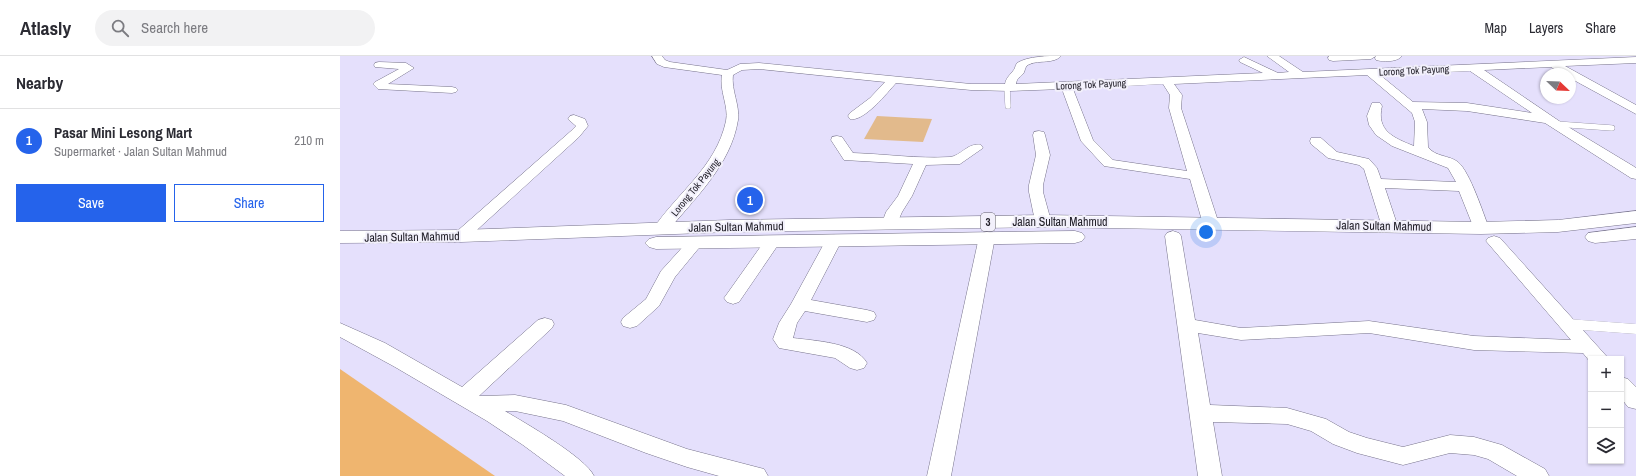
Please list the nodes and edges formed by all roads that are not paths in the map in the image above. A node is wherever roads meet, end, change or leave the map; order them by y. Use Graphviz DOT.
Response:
graph roads {
  1 [pos="395,56"];
  2 [pos="657,56"];
  3 [pos="749,56"];
  4 [pos="1056,56"];
  5 [pos="1272,56"];
  6 [pos="1396,56"];
  7 [pos="1542,56"];
  8 [pos="1376,57"];
  9 [pos="1333,58"];
  10 [pos="1244,60"];
  11 [pos="1636,60"];
  12 [pos="1555,64"];
  13 [pos="740,67"];
  14 [pos="1472,67"];
  15 [pos="1153,70"];
  16 [pos="1399,70"];
  17 [pos="1370,72"];
  18 [pos="728,73"];
  19 [pos="1302,76"];
  20 [pos="1278,77"];
  21 [pos="894,79"];
  22 [pos="1164,81"];
  23 [pos="1066,85"];
  24 [pos="1009,88"];
  25 [pos="452,90"];
  26 [pos="1411,105"];
  27 [pos="1008,106"];
  28 [pos="1376,106"];
  29 [pos="1636,110"];
  30 [pos="854,116"];
  31 [pos="574,119"];
  32 [pos="1553,122"];
  33 [pos="1612,128"];
  34 [pos="1039,135"];
  35 [pos="837,140"];
  36 [pos="1316,141"];
  37 [pos="976,148"];
  38 [pos="1426,154"];
  39 [pos="921,162"];
  40 [pos="1636,175"];
  41 [pos="1196,176"];
  42 [pos="1376,183"];
  43 [pos="1466,187"];
  44 [pos="1636,217"];
  45 [pos="1043,221"];
  46 [pos="890,223"];
  47 [pos="1211,224"];
  48 [pos="1390,227"];
  49 [pos="661,228"];
  50 [pos="1636,233"];
  51 [pos="1488,234"];
  52 [pos="724,235"];
  53 [pos="460,236"];
  54 [pos="987,236"];
  55 [pos="1173,236"];
  56 [pos="340,237"];
  57 [pos="834,240"];
  58 [pos="772,242"];
  59 [pos="695,243"];
  60 [pos="340,250"];
  61 [pos="733,298"];
  62 [pos="800,304"];
  63 [pos="867,316"];
  64 [pos="630,322"];
  65 [pos="545,324"];
  66 [pos="1567,324"];
  67 [pos="1187,326"];
  68 [pos="1636,329"];
  69 [pos="340,330"];
  70 [pos="1593,353"];
  71 [pos="857,363"];
  72 [pos="1624,387"];
  73 [pos="470,400"];
  74 [pos="1636,401"];
  75 [pos="1200,413"];
  76 [pos="582,476"];
  77 [pos="756,476"];
  78 [pos="939,476"];
  79 [pos="1210,476"];
  80 [pos="1537,476"];
  1 -- 25 [label="street"];
  2 -- 18 [label="street"];
  3 -- 13 [label="street"];
  4 -- 24 [label="street"];
  5 -- 19 [label="street"];
  6 -- 8 [label="street"];
  7 -- 12 [label="street"];
  8 -- 9 [label="street"];
  8 -- 16 [label="street"];
  10 -- 20 [label="street"];
  11 -- 12 [label="street, Lorong Tok Payung"];
  12 -- 14 [label="street, Lorong Tok Payung"];
  12 -- 29 [label="street"];
  13 -- 18 [label="street, Lorong Tok Payung"];
  13 -- 21 [label="street, Lorong Tok Payung"];
  14 -- 16 [label="street, Lorong Tok Payung"];
  14 -- 32 [label="street"];
  15 -- 22 [label="street"];
  16 -- 17 [label="street, Lorong Tok Payung"];
  17 -- 19 [label="street, Lorong Tok Payung"];
  17 -- 26 [label="street"];
  18 -- 49 [label="street, Lorong Tok Payung"];
  19 -- 20 [label="street, Lorong Tok Payung"];
  20 -- 22 [label="street, Lorong Tok Payung"];
  21 -- 24 [label="street, Lorong Tok Payung"];
  21 -- 30 [label="street"];
  22 -- 23 [label="street, Lorong Tok Payung"];
  22 -- 41 [label="street"];
  23 -- 24 [label="street, Lorong Tok Payung"];
  23 -- 41 [label="street"];
  24 -- 27 [label="lane"];
  26 -- 32 [label="street"];
  26 -- 38 [label="street"];
  28 -- 38 [label="street"];
  31 -- 53 [label="street"];
  32 -- 33 [label="lane"];
  32 -- 40 [label="street"];
  34 -- 45 [label="street"];
  35 -- 39 [label="street"];
  36 -- 42 [label="street"];
  37 -- 39 [label="street"];
  38 -- 43 [label="street"];
  39 -- 46 [label="street"];
  41 -- 47 [label="street"];
  42 -- 43 [label="street"];
  42 -- 48 [label="street"];
  43 -- 51 [label="street"];
  44 -- 51 [label="highway, Jalan Sultan Mahmud / 3"];
  45 -- 46 [label="highway, Jalan Sultan Mahmud / 3"];
  45 -- 47 [label="highway, Jalan Sultan Mahmud / 3"];
  46 -- 52 [label="highway, Jalan Sultan Mahmud / 3"];
  47 -- 48 [label="highway, Jalan Sultan Mahmud / 3"];
  48 -- 51 [label="highway, Jalan Sultan Mahmud / 3"];
  49 -- 52 [label="highway, Jalan Sultan Mahmud / 3"];
  49 -- 53 [label="highway, Jalan Sultan Mahmud / 3"];
  50 -- 51 [label="highway, Jalan Sultan Mahmud / 3"];
  51 -- 55 [label="highway, Jalan Sultan Mahmud / 3"];
  51 -- 66 [label="street"];
  52 -- 58 [label="highway, Jalan Sultan Mahmud / 3"];
  52 -- 59 [label="highway, Jalan Sultan Mahmud / 3"];
  53 -- 56 [label="highway, Jalan Sultan Mahmud / 3"];
  54 -- 55 [label="highway, Jalan Sultan Mahmud / 3"];
  54 -- 57 [label="highway, Jalan Sultan Mahmud / 3"];
  54 -- 78 [label="street"];
  55 -- 67 [label="street"];
  57 -- 58 [label="highway, Jalan Sultan Mahmud / 3"];
  57 -- 62 [label="street"];
  58 -- 61 [label="street"];
  59 -- 60 [label="highway, Jalan Sultan Mahmud / 3"];
  59 -- 64 [label="street"];
  62 -- 63 [label="street"];
  62 -- 71 [label="street"];
  65 -- 73 [label="street"];
  66 -- 68 [label="lane"];
  66 -- 70 [label="street"];
  67 -- 70 [label="street"];
  67 -- 75 [label="street"];
  69 -- 73 [label="street"];
  72 -- 74 [label="street"];
  73 -- 76 [label="street"];
  73 -- 77 [label="street"];
  75 -- 79 [label="street"];
  75 -- 80 [label="street"];
}
